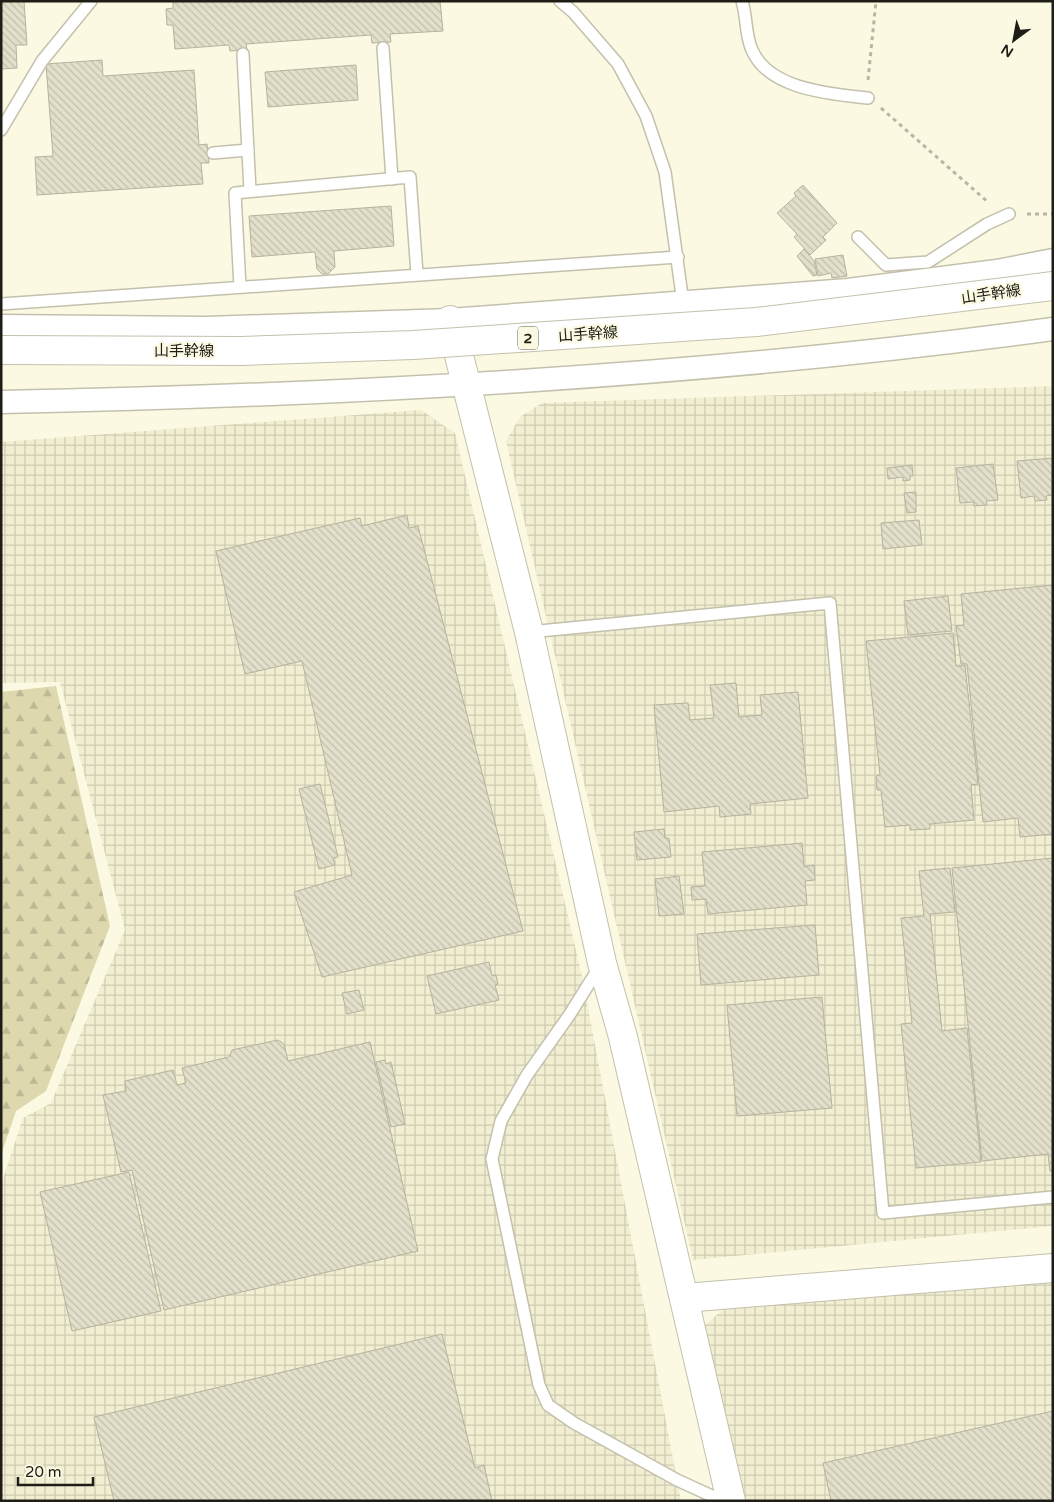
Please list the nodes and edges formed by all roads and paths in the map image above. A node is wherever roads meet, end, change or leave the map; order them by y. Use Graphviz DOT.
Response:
graph roads {
  1 [pos="91,1"];
  2 [pos="560,1"];
  3 [pos="742,1"];
  4 [pos="876,1"];
  5 [pos="383,48"];
  6 [pos="243,54"];
  7 [pos="868,98"];
  8 [pos="1,130"];
  9 [pos="248,150"];
  10 [pos="213,153"];
  11 [pos="392,179"];
  12 [pos="250,192"];
  13 [pos="1009,214"];
  14 [pos="1053,214"];
  15 [pos="858,237"];
  16 [pos="678,257"];
  17 [pos="1053,260"];
  18 [pos="417,274"];
  19 [pos="1053,286"];
  20 [pos="240,287"];
  21 [pos="682,303"];
  22 [pos="1,304"];
  23 [pos="450,320"];
  24 [pos="1,326"];
  25 [pos="1053,329"];
  26 [pos="1,350"];
  27 [pos="466,383"];
  28 [pos="1,402"];
  29 [pos="528,632"];
  30 [pos="602,963"];
  31 [pos="1053,1197"];
  32 [pos="1053,1268"];
  33 [pos="684,1298"];
  34 [pos="723,1501"];
  35 [pos="731,1501"];
  1 -- 8 [label="lane"];
  2 -- 16 [label="lane"];
  3 -- 7 [label="lane"];
  4 -- 7 [label="path"];
  5 -- 11 [label="lane"];
  6 -- 9 [label="lane"];
  7 -- 13 [label="path"];
  9 -- 10 [label="lane"];
  9 -- 12 [label="lane"];
  11 -- 12 [label="lane"];
  11 -- 18 [label="lane"];
  12 -- 20 [label="lane"];
  13 -- 14 [label="path"];
  13 -- 15 [label="lane"];
  16 -- 18 [label="lane"];
  16 -- 21 [label="lane"];
  17 -- 21 [label="street"];
  18 -- 20 [label="lane"];
  19 -- 26 [label="street, 山手幹線 / 2, bridge"];
  20 -- 22 [label="lane"];
  21 -- 23 [label="street"];
  23 -- 24 [label="street"];
  23 -- 27 [label="street"];
  25 -- 27 [label="street"];
  27 -- 28 [label="street"];
  27 -- 29 [label="street"];
  29 -- 30 [label="street"];
  29 -- 31 [label="lane"];
  30 -- 33 [label="street"];
  30 -- 34 [label="lane"];
  32 -- 33 [label="street"];
  33 -- 35 [label="street"];
}
